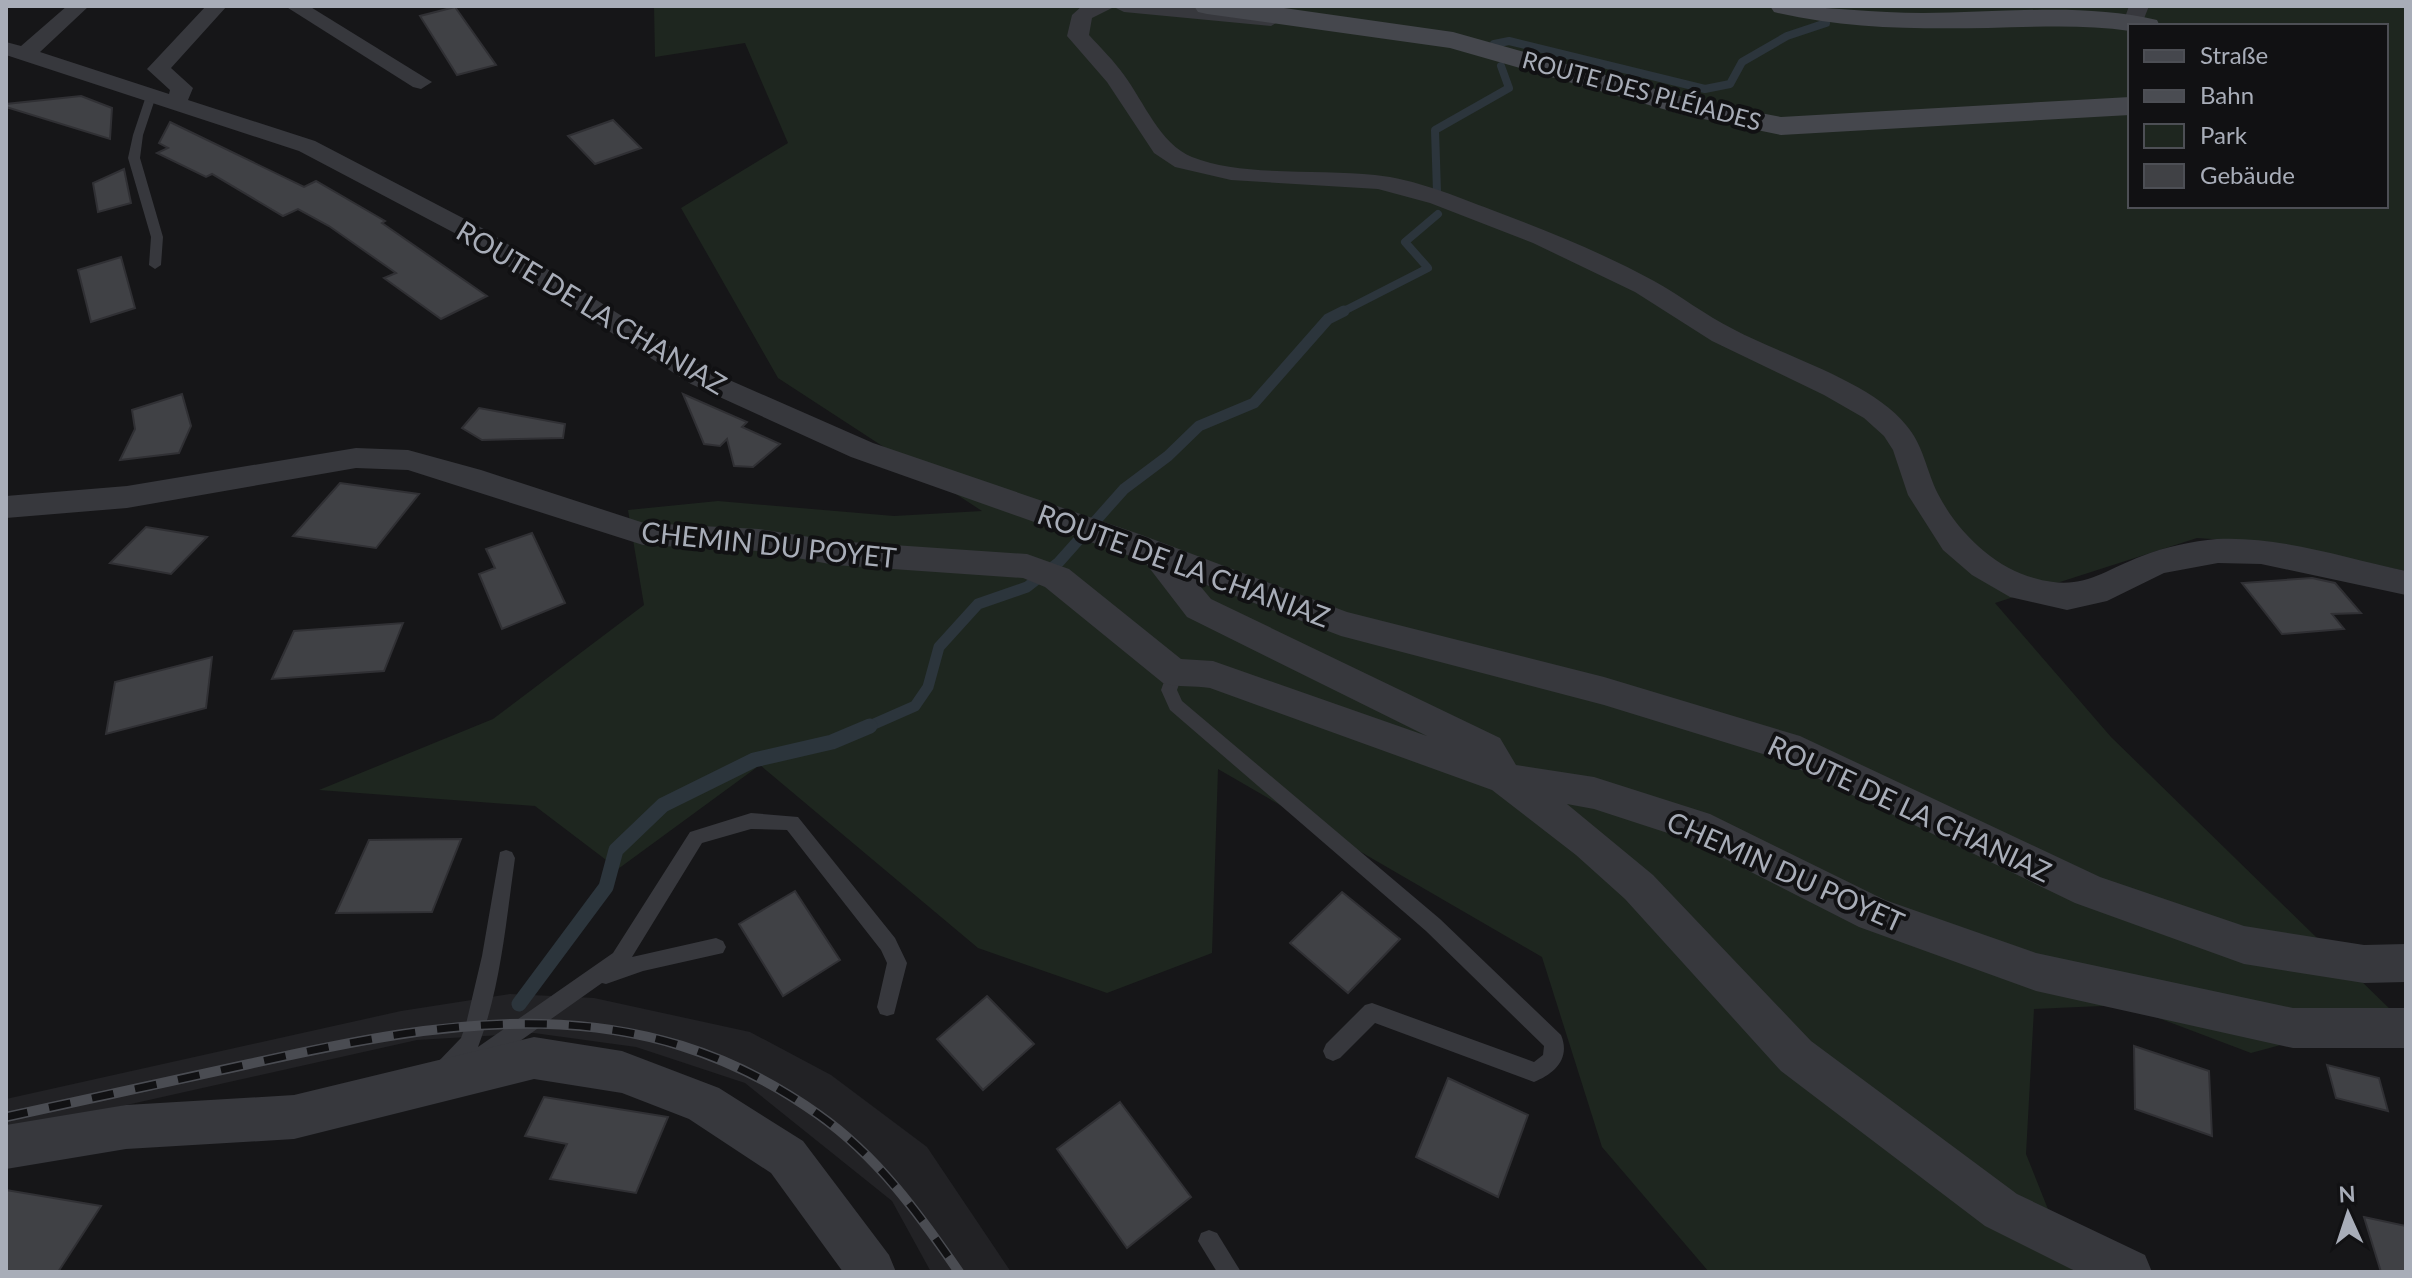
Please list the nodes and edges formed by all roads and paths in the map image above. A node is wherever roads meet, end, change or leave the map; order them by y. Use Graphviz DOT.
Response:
graph roads {
  1 [pos="79,6"];
  2 [pos="217,6"];
  3 [pos="295,6"];
  4 [pos="1098,6"];
  5 [pos="1124,6"];
  6 [pos="1207,6"];
  7 [pos="1783,6"];
  8 [pos="1289,16"];
  9 [pos="2140,18"];
  10 [pos="16,50"];
  11 [pos="421,82"];
  12 [pos="164,100"];
  13 [pos="2128,106"];
  14 [pos="155,265"];
  15 [pos="6,507"];
  16 [pos="1141,547"];
  17 [pos="2406,583"];
  18 [pos="1175,673"];
  19 [pos="1505,779"];
  20 [pos="506,858"];
  21 [pos="716,947"];
  22 [pos="2406,963"];
  23 [pos="594,979"];
  24 [pos="887,1007"];
  25 [pos="2406,1028"];
  26 [pos="1333,1051"];
  27 [pos="442,1081"];
  28 [pos="6,1147"];
  29 [pos="1209,1241"];
  30 [pos="872,1272"];
  31 [pos="1230,1272"];
  32 [pos="2128,1272"];
  1 -- 10 [label="street"];
  2 -- 12 [label="street"];
  3 -- 11 [label="street"];
  4 -- 17 [label="street"];
  5 -- 8 [label="street"];
  6 -- 8 [label="street, ROUTE DES PLÉIADES"];
  7 -- 9 [label="street"];
  8 -- 13 [label="street, ROUTE DES PLÉIADES"];
  10 -- 12 [label="street, ROUTE DE LA CHANIAZ"];
  12 -- 14 [label="lane"];
  12 -- 16 [label="street, ROUTE DE LA CHANIAZ"];
  15 -- 18 [label="street, CHEMIN DU POYET"];
  16 -- 19 [label="street"];
  16 -- 22 [label="street, ROUTE DE LA CHANIAZ"];
  18 -- 19 [label="street, CHEMIN DU POYET"];
  18 -- 26 [label="lane"];
  19 -- 25 [label="street, CHEMIN DU POYET"];
  19 -- 32 [label="street"];
  20 -- 27 [label="lane"];
  21 -- 23 [label="lane"];
  23 -- 24 [label="lane"];
  23 -- 27 [label="lane"];
  27 -- 28 [label="street"];
  27 -- 30 [label="street"];
  29 -- 31 [label="lane"];
}
